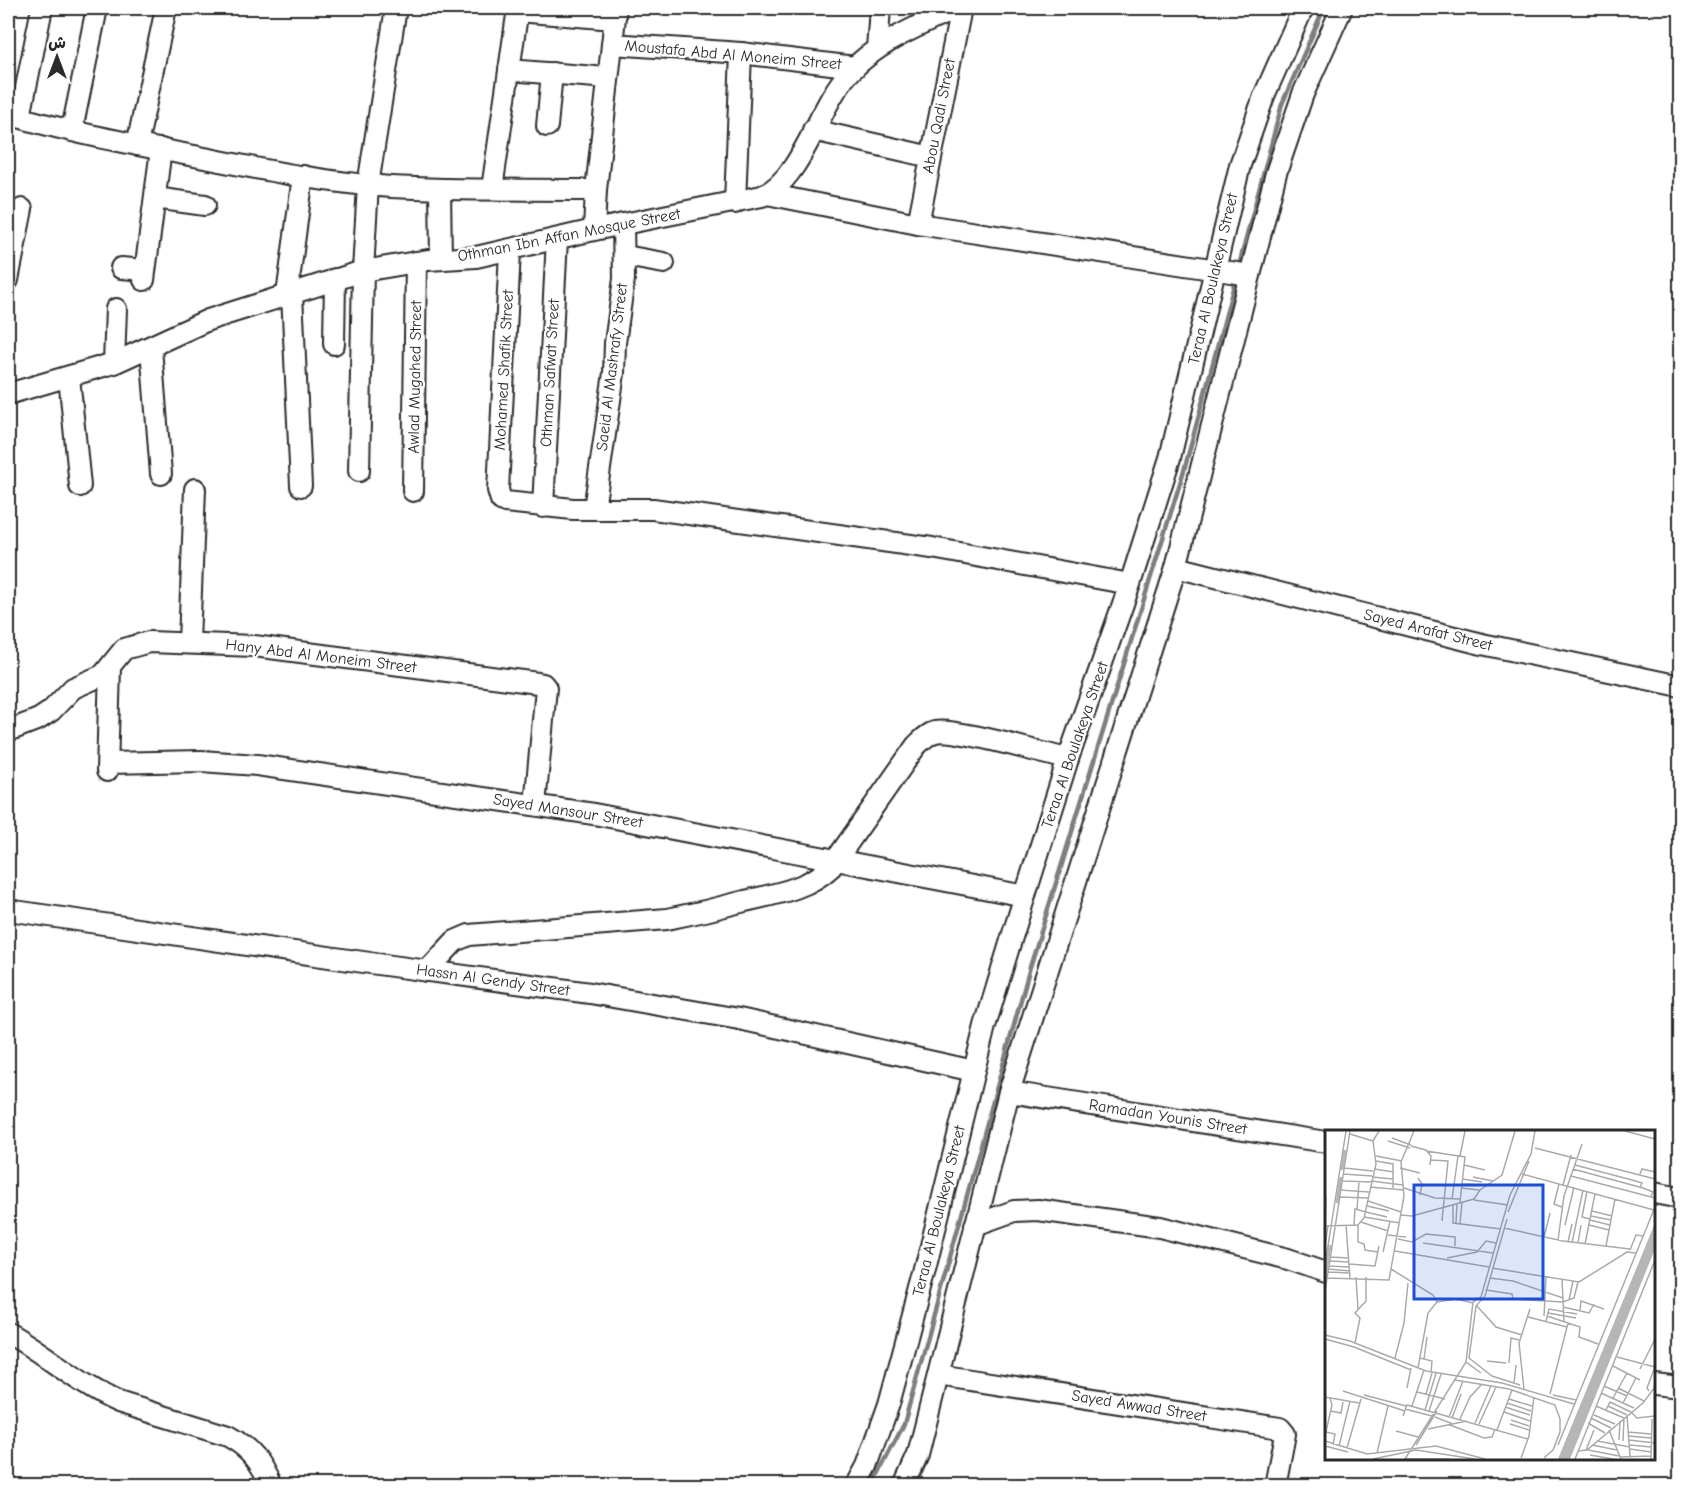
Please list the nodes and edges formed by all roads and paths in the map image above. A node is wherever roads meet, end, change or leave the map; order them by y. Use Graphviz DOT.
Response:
graph roads {
  1 [pos="42,8"];
  2 [pos="97,8"];
  3 [pos="166,8"];
  4 [pos="396,8"];
  5 [pos="875,8"];
  6 [pos="959,8"];
  7 [pos="1303,8"];
  8 [pos="1342,8"];
  9 [pos="518,9"];
  10 [pos="615,13"];
  11 [pos="612,44"];
  12 [pos="877,49"];
  13 [pos="741,53"];
  14 [pos="855,67"];
  15 [pos="509,70"];
  16 [pos="552,73"];
  17 [pos="608,78"];
  18 [pos="14,116"];
  19 [pos="547,126"];
  20 [pos="72,130"];
  21 [pos="813,130"];
  22 [pos="137,145"];
  23 [pos="161,149"];
  24 [pos="931,157"];
  25 [pos="303,176"];
  26 [pos="368,185"];
  27 [pos="440,189"];
  28 [pos="492,189"];
  29 [pos="596,190"];
  30 [pos="767,194"];
  31 [pos="155,198"];
  32 [pos="735,202"];
  33 [pos="205,205"];
  34 [pos="22,209"];
  35 [pos="623,224"];
  36 [pos="918,224"];
  37 [pos="594,230"];
  38 [pos="557,239"];
  39 [pos="510,250"];
  40 [pos="625,256"];
  41 [pos="441,259"];
  42 [pos="416,262"];
  43 [pos="664,262"];
  44 [pos="121,267"];
  45 [pos="1214,270"];
  46 [pos="363,271"];
  47 [pos="1250,275"];
  48 [pos="335,279"];
  49 [pos="8,280"];
  50 [pos="289,294"];
  51 [pos="116,309"];
  52 [pos="334,345"];
  53 [pos="151,348"];
  54 [pos="114,363"];
  55 [pos="69,377"];
  56 [pos="8,394"];
  57 [pos="359,471"];
  58 [pos="161,474"];
  59 [pos="80,486"];
  60 [pos="301,486"];
  61 [pos="195,489"];
  62 [pos="413,491"];
  63 [pos="543,507"];
  64 [pos="594,509"];
  65 [pos="1176,567"];
  66 [pos="1130,584"];
  67 [pos="189,642"];
  68 [pos="110,668"];
  69 [pos="1680,686"];
  70 [pos="8,731"];
  71 [pos="1068,759"];
  72 [pos="535,805"];
  73 [pos="837,859"];
  74 [pos="1025,896"];
  75 [pos="8,910"];
  76 [pos="427,970"];
  77 [pos="974,1071"];
  78 [pos="1010,1092"];
  79 [pos="1325,1142"];
  80 [pos="1655,1193"];
  81 [pos="1680,1198"];
  82 [pos="975,1225"];
  83 [pos="1325,1272"];
  84 [pos="8,1333"];
  85 [pos="938,1375"];
  86 [pos="1655,1384"];
  87 [pos="1680,1387"];
  88 [pos="271,1485"];
  89 [pos="856,1485"];
  90 [pos="904,1485"];
  91 [pos="1275,1485"];
  1 -- 18 [label="street"];
  2 -- 20 [label="street"];
  3 -- 22 [label="street"];
  4 -- 26 [label="street"];
  5 -- 12 [label="street"];
  6 -- 12 [label="street"];
  6 -- 24 [label="street, Abou Qadi Street"];
  7 -- 45 [label="street, Teraa Al Boulakeya Street"];
  8 -- 47 [label="street, Teraa Al Boulakeya Street"];
  9 -- 10 [label="street"];
  9 -- 15 [label="street"];
  10 -- 11 [label="street"];
  11 -- 13 [label="street, Moustafa Abd Al Moneim Street"];
  11 -- 17 [label="street"];
  12 -- 14 [label="street"];
  13 -- 14 [label="street, Moustafa Abd Al Moneim Street"];
  13 -- 32 [label="street"];
  14 -- 21 [label="street"];
  15 -- 16 [label="street"];
  15 -- 28 [label="street"];
  16 -- 17 [label="street"];
  16 -- 19 [label="street"];
  17 -- 29 [label="street"];
  18 -- 20 [label="street"];
  20 -- 22 [label="street"];
  21 -- 24 [label="street"];
  21 -- 30 [label="street"];
  22 -- 23 [label="street"];
  23 -- 25 [label="street"];
  23 -- 31 [label="street"];
  24 -- 36 [label="street, Abou Qadi Street"];
  25 -- 26 [label="street"];
  25 -- 50 [label="street"];
  26 -- 27 [label="street"];
  26 -- 46 [label="street"];
  27 -- 28 [label="street"];
  27 -- 41 [label="street"];
  28 -- 29 [label="street"];
  29 -- 37 [label="street"];
  30 -- 32 [label="street, Othman Ibn Affan Mosque Street"];
  30 -- 36 [label="street"];
  31 -- 33 [label="street"];
  31 -- 44 [label="street"];
  32 -- 35 [label="street, Othman Ibn Affan Mosque Street"];
  34 -- 49 [label="street"];
  35 -- 37 [label="street, Othman Ibn Affan Mosque Street"];
  35 -- 40 [label="street, Saeid Al Mashrafy Street"];
  36 -- 45 [label="street"];
  37 -- 38 [label="street, Othman Ibn Affan Mosque Street"];
  38 -- 39 [label="street, Othman Ibn Affan Mosque Street"];
  38 -- 63 [label="street, Othman Safwat Street"];
  39 -- 41 [label="street, Othman Ibn Affan Mosque Street"];
  39 -- 63 [label="street, Mohamed Shafik Street"];
  40 -- 43 [label="street"];
  40 -- 64 [label="street, Saeid Al Mashrafy Street"];
  41 -- 42 [label="street, Othman Ibn Affan Mosque Street"];
  42 -- 46 [label="street, Othman Ibn Affan Mosque Street"];
  42 -- 62 [label="street, Awlad Mugahed Street"];
  45 -- 47 [label="street"];
  45 -- 66 [label="street, Teraa Al Boulakeya Street"];
  46 -- 48 [label="street, Othman Ibn Affan Mosque Street"];
  46 -- 57 [label="street"];
  47 -- 65 [label="street, Teraa Al Boulakeya Street"];
  48 -- 50 [label="street, Othman Ibn Affan Mosque Street"];
  48 -- 52 [label="street"];
  50 -- 53 [label="street, Othman Ibn Affan Mosque Street"];
  50 -- 60 [label="street"];
  51 -- 54 [label="street"];
  53 -- 54 [label="street, Othman Ibn Affan Mosque Street"];
  53 -- 58 [label="street"];
  54 -- 55 [label="street, Othman Ibn Affan Mosque Street"];
  55 -- 56 [label="street, Othman Ibn Affan Mosque Street"];
  55 -- 59 [label="street"];
  61 -- 67 [label="street"];
  63 -- 64 [label="street"];
  64 -- 66 [label="street"];
  65 -- 69 [label="street, Sayed Arafat Street"];
  65 -- 78 [label="street, Teraa Al Boulakeya Street"];
  66 -- 71 [label="street, Teraa Al Boulakeya Street"];
  67 -- 68 [label="street, Hany Abd Al Moneim Street"];
  67 -- 72 [label="street, Hany Abd Al Moneim Street"];
  68 -- 70 [label="street, Hany Abd Al Moneim Street"];
  68 -- 72 [label="street, Sayed Mansour Street"];
  71 -- 73 [label="street"];
  71 -- 74 [label="street, Teraa Al Boulakeya Street"];
  72 -- 73 [label="street, Sayed Mansour Street"];
  73 -- 74 [label="street, Sayed Mansour Street"];
  73 -- 76 [label="street"];
  74 -- 77 [label="street, Teraa Al Boulakeya Street"];
  75 -- 76 [label="street, Hassn Al Gendy Street"];
  76 -- 77 [label="street, Hassn Al Gendy Street"];
  77 -- 89 [label="street, Teraa Al Boulakeya Street"];
  78 -- 79 [label="street, Ramadan Younis Street"];
  78 -- 82 [label="street, Teraa Al Boulakeya Street"];
  80 -- 81 [label="street"];
  82 -- 83 [label="street"];
  82 -- 85 [label="street, Teraa Al Boulakeya Street"];
  84 -- 88 [label="street"];
  85 -- 90 [label="street, Teraa Al Boulakeya Street"];
  85 -- 91 [label="street, Sayed Awwad Street"];
  86 -- 87 [label="street"];
}
